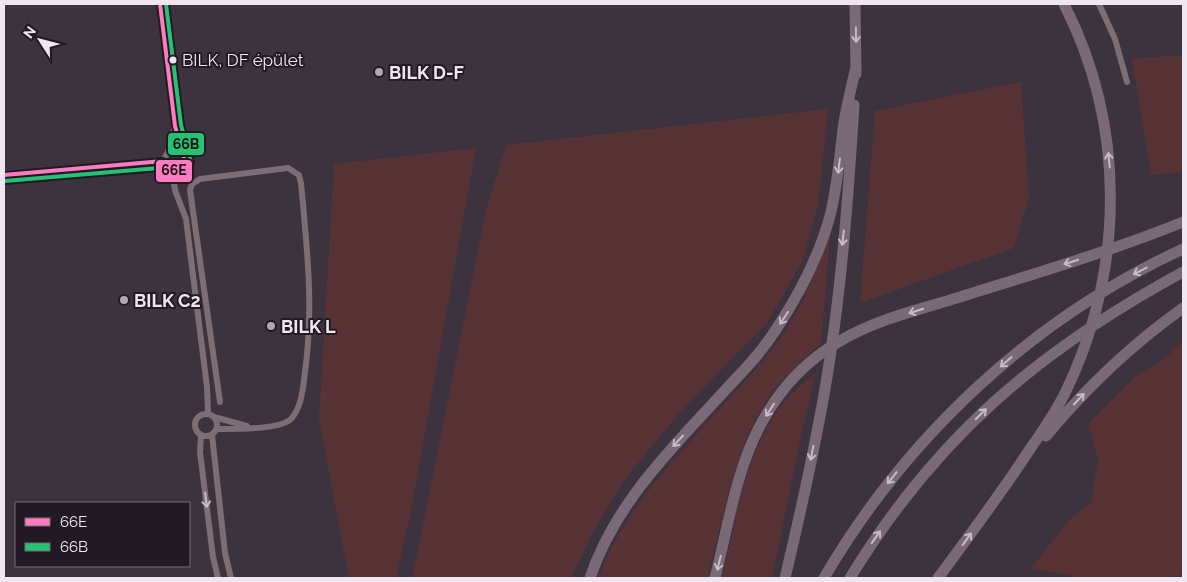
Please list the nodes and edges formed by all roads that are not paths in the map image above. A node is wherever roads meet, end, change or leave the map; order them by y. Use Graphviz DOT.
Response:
graph roads {
  1 [pos="160,4"];
  2 [pos="855,4"];
  3 [pos="1064,4"];
  4 [pos="1099,4"];
  5 [pos="856,67"];
  6 [pos="1127,82"];
  7 [pos="175,126"];
  8 [pos="168,152"];
  9 [pos="182,153"];
  10 [pos="163,161"];
  11 [pos="172,172"];
  12 [pos="4,175"];
  13 [pos="1183,222"];
  14 [pos="1183,249"];
  15 [pos="1183,272"];
  16 [pos="1183,308"];
  17 [pos="220,402"];
  18 [pos="211,416"];
  19 [pos="258,427"];
  20 [pos="217,429"];
  21 [pos="201,435"];
  22 [pos="212,435"];
  23 [pos="1013,476"];
  24 [pos="218,578"];
  25 [pos="231,578"];
  26 [pos="590,578"];
  27 [pos="715,578"];
  28 [pos="785,578"];
  29 [pos="824,578"];
  30 [pos="850,578"];
  31 [pos="938,578"];
  1 -- 7 [label="street"];
  2 -- 5 [label="highway, one-way"];
  23 -- 3 [label="highway, one-way"];
  4 -- 6 [label="street"];
  5 -- 26 [label="highway, one-way"];
  5 -- 28 [label="highway, one-way"];
  7 -- 8 [label="street"];
  7 -- 9 [label="street"];
  8 -- 9 [label="street"];
  8 -- 10 [label="street"];
  9 -- 11 [label="street"];
  10 -- 11 [label="street"];
  10 -- 12 [label="street"];
  11 -- 18 [label="street"];
  13 -- 27 [label="highway, one-way"];
  14 -- 29 [label="highway, one-way"];
  30 -- 15 [label="highway, one-way"];
  23 -- 16 [label="highway, one-way"];
  17 -- 19 [label="street"];
  18 -- 19 [label="street"];
  18 -- 20 [label="street"];
  18 -- 21 [label="street"];
  19 -- 20 [label="street"];
  20 -- 22 [label="street"];
  21 -- 22 [label="street"];
  21 -- 24 [label="street, one-way"];
  22 -- 25 [label="street"];
  31 -- 23 [label="highway, one-way"];
}
